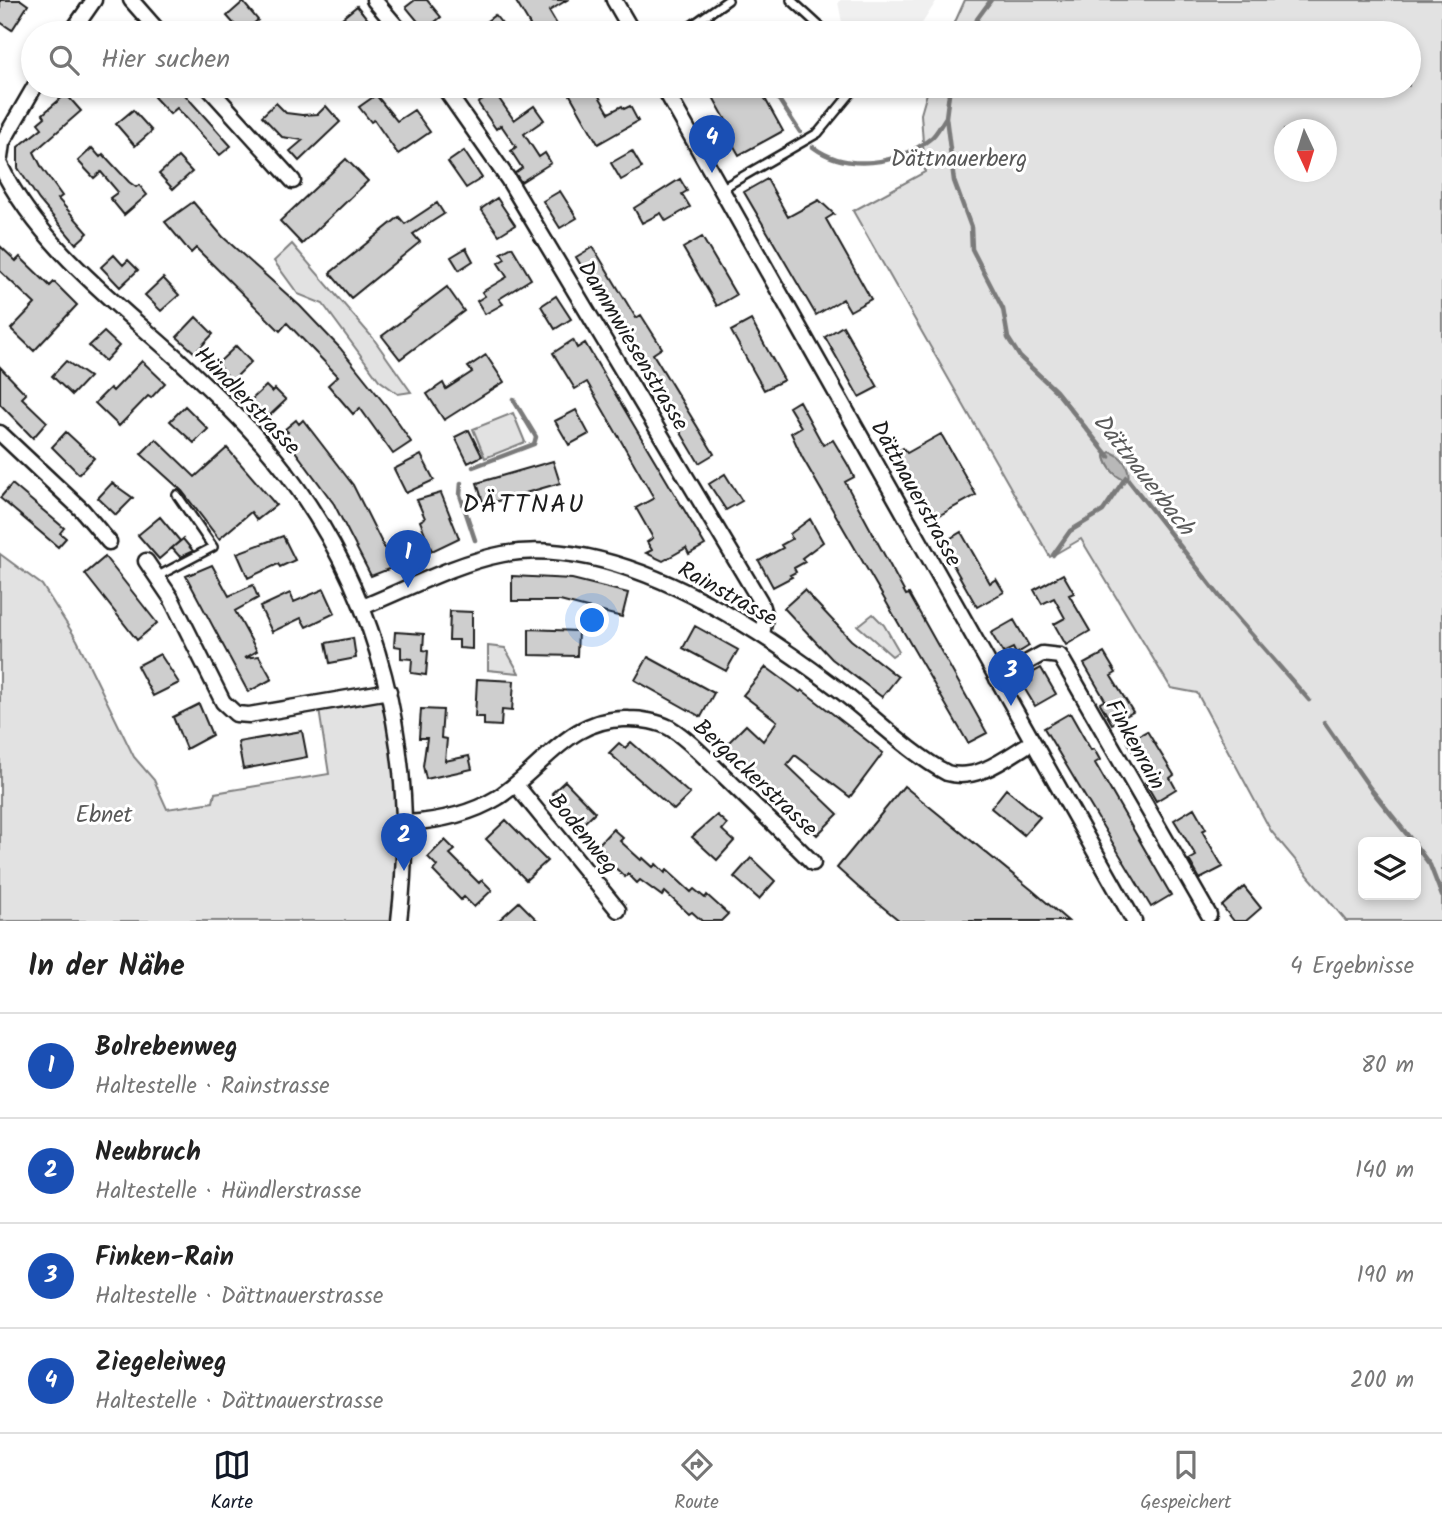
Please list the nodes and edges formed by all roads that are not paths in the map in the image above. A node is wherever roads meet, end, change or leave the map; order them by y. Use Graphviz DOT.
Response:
graph roads {
  1 [pos="94,0"];
  2 [pos="131,0"];
  3 [pos="374,0"];
  4 [pos="614,0"];
  5 [pos="728,0"];
  6 [pos="791,0"];
  7 [pos="79,21"];
  8 [pos="149,21"];
  9 [pos="392,21"];
  10 [pos="626,21"];
  11 [pos="698,21"];
  12 [pos="814,21"];
  13 [pos="28,98"];
  14 [pos="217,98"];
  15 [pos="451,98"];
  16 [pos="670,98"];
  17 [pos="847,98"];
  18 [pos="0,158"];
  19 [pos="0,165"];
  20 [pos="293,181"];
  21 [pos="721,189"];
  22 [pos="0,433"];
  23 [pos="177,495"];
  24 [pos="109,542"];
  25 [pos="146,561"];
  26 [pos="158,576"];
  27 [pos="365,607"];
  28 [pos="762,635"];
  29 [pos="996,679"];
  30 [pos="389,691"];
  31 [pos="1032,742"];
  32 [pos="516,785"];
  33 [pos="406,823"];
  34 [pos="813,863"];
  35 [pos="618,910"];
  36 [pos="1209,915"];
  37 [pos="399,921"];
  38 [pos="1134,921"];
  1 -- 7 [label="street"];
  2 -- 8 [label="street"];
  3 -- 9 [label="street"];
  4 -- 10 [label="street"];
  5 -- 11 [label="lane"];
  6 -- 12 [label="lane"];
  13 -- 18 [label="street"];
  14 -- 20 [label="street"];
  15 -- 28 [label="street, Dammwiesenstrasse"];
  16 -- 21 [label="street, Dättnauerstrasse"];
  17 -- 21 [label="lane"];
  19 -- 27 [label="street, Hündlerstrasse"];
  21 -- 29 [label="street, Dättnauerstrasse"];
  22 -- 24 [label="street"];
  23 -- 26 [label="lane"];
  25 -- 26 [label="street"];
  26 -- 30 [label="street"];
  27 -- 28 [label="street, Rainstrasse"];
  27 -- 30 [label="street, Hündlerstrasse"];
  28 -- 31 [label="street, Rainstrasse"];
  29 -- 31 [label="street, Dättnauerstrasse"];
  29 -- 36 [label="street, Finkenrain"];
  30 -- 33 [label="street, Hündlerstrasse"];
  31 -- 38 [label="street, Dättnauerstrasse"];
  32 -- 33 [label="street, Bergackerstrasse"];
  32 -- 34 [label="street, Bergackerstrasse"];
  32 -- 35 [label="street, Bodenweg"];
  33 -- 37 [label="street, Hündlerstrasse"];
}
